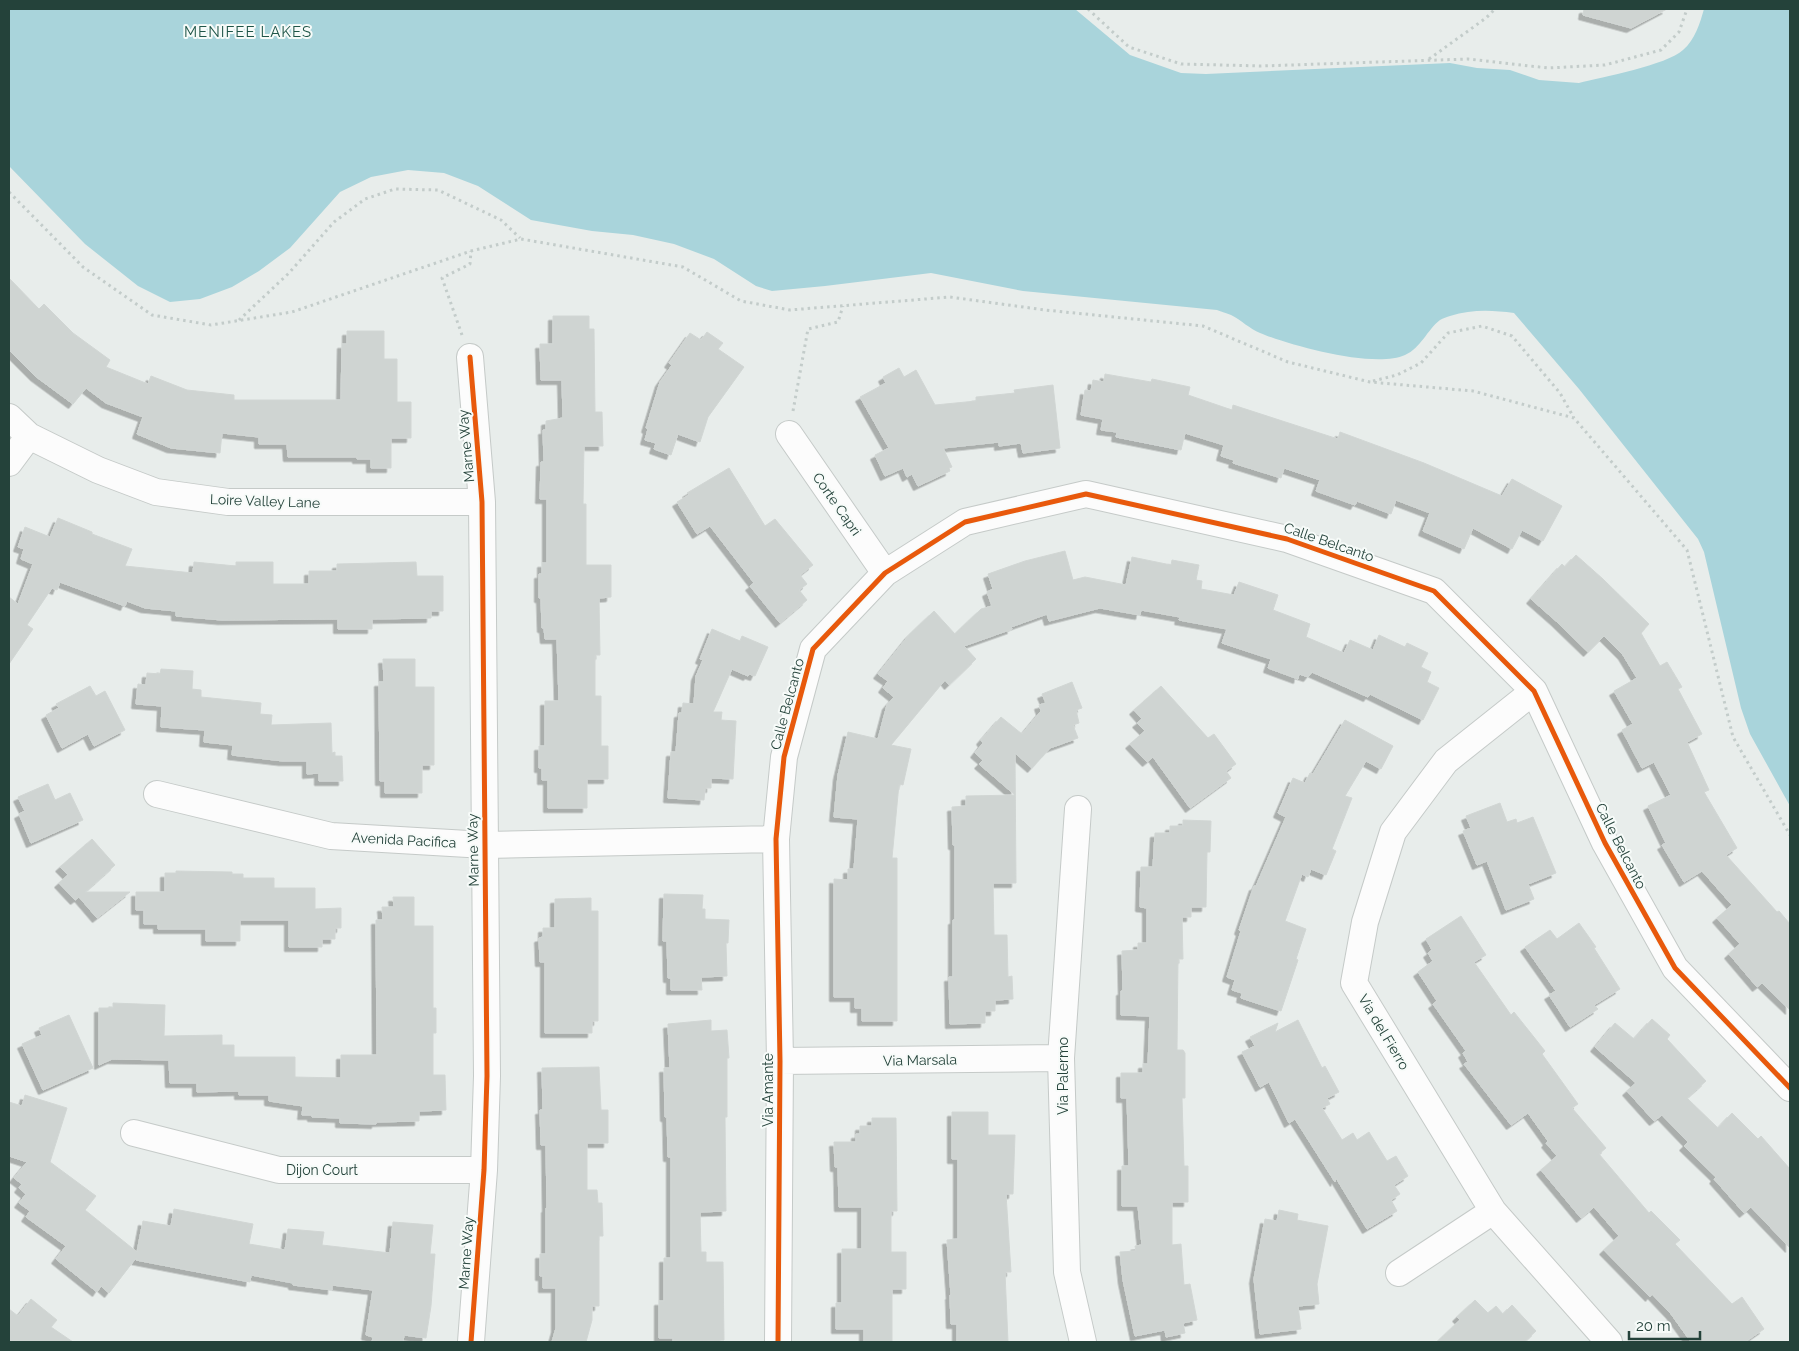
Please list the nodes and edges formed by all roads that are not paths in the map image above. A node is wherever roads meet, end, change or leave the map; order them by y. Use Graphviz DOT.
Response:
graph roads {
  1 [pos="470,357"];
  2 [pos="9,417"];
  3 [pos="789,434"];
  4 [pos="29,436"];
  5 [pos="9,463"];
  6 [pos="482,502"];
  7 [pos="885,573"];
  8 [pos="1534,691"];
  9 [pos="158,794"];
  10 [pos="1078,809"];
  11 [pos="776,839"];
  12 [pos="484,845"];
  13 [pos="1061,1058"];
  14 [pos="780,1061"];
  15 [pos="1790,1088"];
  16 [pos="134,1133"];
  17 [pos="484,1170"];
  18 [pos="1493,1211"];
  19 [pos="1399,1273"];
  20 [pos="471,1342"];
  21 [pos="778,1342"];
  22 [pos="1083,1342"];
  23 [pos="1609,1342"];
  1 -- 6 [label="street, Marne Way"];
  2 -- 4 [label="street, Loire Valley Lane"];
  3 -- 7 [label="street, Corte Capri"];
  4 -- 5 [label="street"];
  4 -- 6 [label="street, Loire Valley Lane"];
  6 -- 12 [label="street, Marne Way"];
  7 -- 8 [label="street, Calle Belcanto"];
  7 -- 11 [label="street, Calle Belcanto"];
  8 -- 15 [label="street, Calle Belcanto"];
  8 -- 18 [label="street, Via del Fierro"];
  9 -- 12 [label="street, Avenida Pacifica"];
  10 -- 13 [label="street, Via Palermo"];
  11 -- 12 [label="street, Avenida Pacifica"];
  11 -- 14 [label="street, Via Amante"];
  12 -- 17 [label="street, Marne Way"];
  13 -- 14 [label="street, Via Marsala"];
  13 -- 22 [label="street, Via Palermo"];
  14 -- 21 [label="street, Via Amante"];
  16 -- 17 [label="street, Dijon Court"];
  17 -- 20 [label="street, Marne Way"];
  18 -- 19 [label="street"];
  18 -- 23 [label="street, Via del Fierro"];
}
